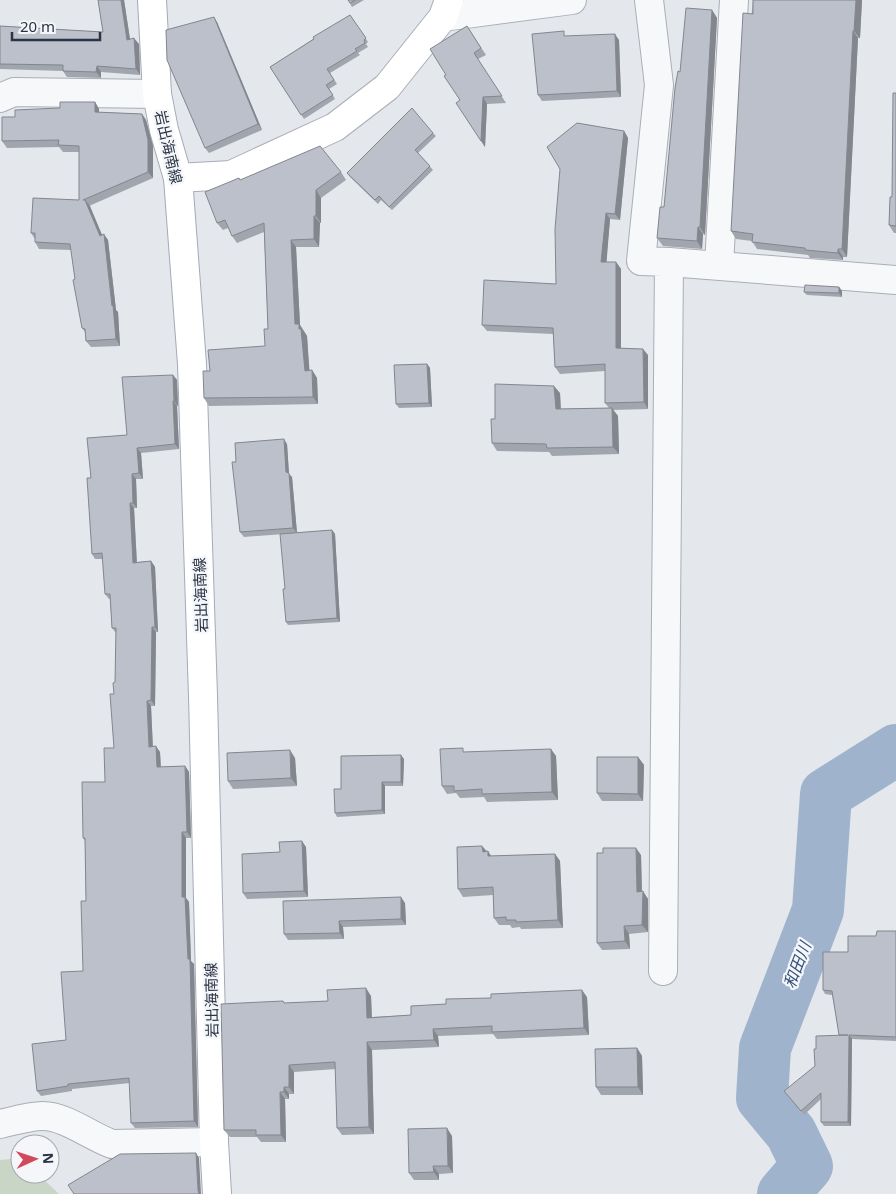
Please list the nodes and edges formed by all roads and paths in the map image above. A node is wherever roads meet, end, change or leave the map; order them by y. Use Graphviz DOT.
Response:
graph roads {
  1 [pos="152,0"];
  2 [pos="572,0"];
  3 [pos="649,0"];
  4 [pos="734,0"];
  5 [pos="446,9"];
  6 [pos="157,94"];
  7 [pos="0,98"];
  8 [pos="178,178"];
  9 [pos="669,262"];
  10 [pos="719,265"];
  11 [pos="896,280"];
  12 [pos="663,971"];
  13 [pos="0,1124"];
  14 [pos="214,1142"];
  15 [pos="217,1194"];
  1 -- 6 [label="main road, 岩出海南線"];
  2 -- 5 [label="street"];
  3 -- 9 [label="street"];
  4 -- 10 [label="street"];
  5 -- 8 [label="main road"];
  6 -- 7 [label="street"];
  6 -- 8 [label="main road, 岩出海南線"];
  8 -- 14 [label="main road, 岩出海南線"];
  9 -- 10 [label="street"];
  9 -- 12 [label="street"];
  10 -- 11 [label="street"];
  13 -- 14 [label="street"];
  14 -- 15 [label="main road, 岩出海南線"];
}
